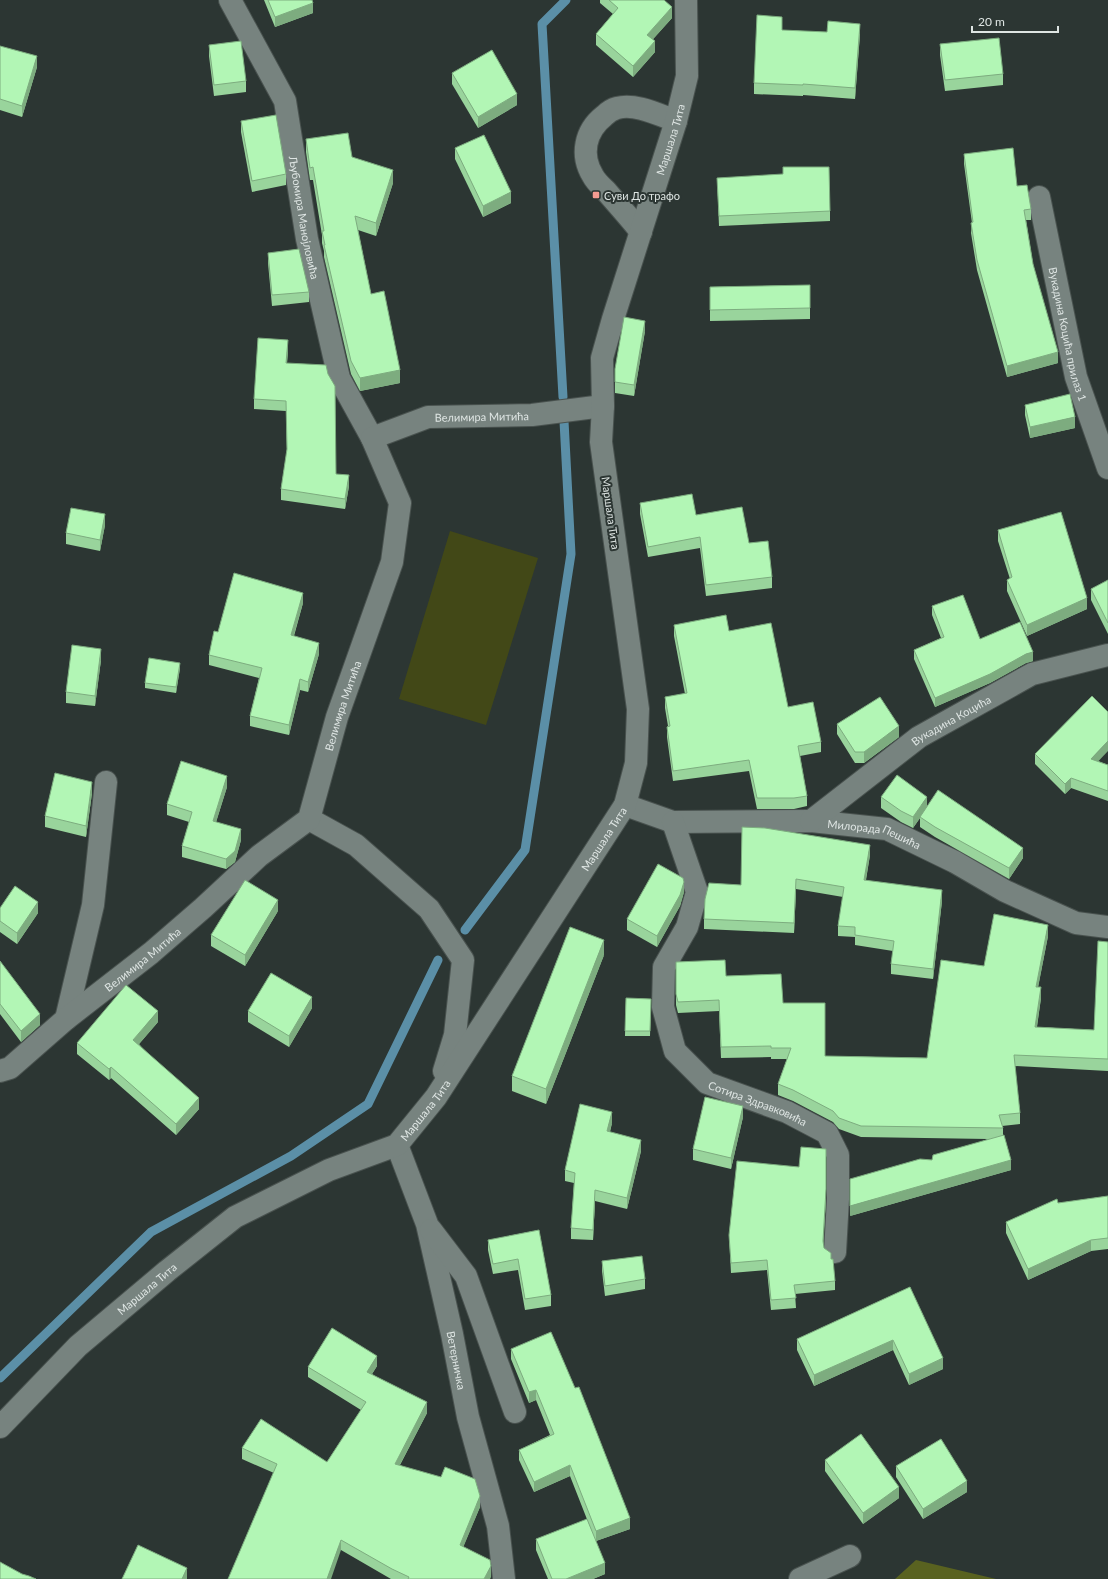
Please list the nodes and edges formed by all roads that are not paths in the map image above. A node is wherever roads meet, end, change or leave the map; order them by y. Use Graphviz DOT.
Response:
graph roads {
  1 [pos="230,0"];
  2 [pos="686,0"];
  3 [pos="676,121"];
  4 [pos="1039,197"];
  5 [pos="641,232"];
  6 [pos="603,406"];
  7 [pos="372,438"];
  8 [pos="1108,468"];
  9 [pos="1108,655"];
  10 [pos="106,782"];
  11 [pos="625,805"];
  12 [pos="309,819"];
  13 [pos="811,821"];
  14 [pos="673,822"];
  15 [pos="1108,927"];
  16 [pos="66,1019"];
  17 [pos="0,1071"];
  18 [pos="436,1097"];
  19 [pos="397,1145"];
  20 [pos="427,1224"];
  21 [pos="835,1252"];
  22 [pos="516,1412"];
  23 [pos="0,1427"];
  24 [pos="850,1556"];
  25 [pos="504,1579"];
  26 [pos="800,1579"];
  1 -- 7 [label="street, Љубомира Манојловића"];
  2 -- 3 [label="street, Маршала Тита"];
  3 -- 5 [label="street, Маршала Тита"];
  3 -- 5 [label="street"];
  4 -- 8 [label="street, Вукадина Коцића прилаз 1"];
  5 -- 6 [label="street, Маршала Тита"];
  6 -- 7 [label="street, Велимира Митића"];
  6 -- 11 [label="street, Маршала Тита"];
  7 -- 12 [label="street, Велимира Митића"];
  9 -- 13 [label="street, Вукадина Коцића"];
  10 -- 16 [label="street"];
  11 -- 14 [label="street, Милорада Пешића"];
  11 -- 18 [label="street, Маршала Тита"];
  12 -- 16 [label="street, Велимира Митића"];
  12 -- 18 [label="street"];
  13 -- 14 [label="street, Милорада Пешића"];
  13 -- 15 [label="street, Милорада Пешића"];
  14 -- 21 [label="street, Сотира Здравковића"];
  16 -- 17 [label="street, Велимира Митића"];
  18 -- 19 [label="street, Маршала Тита"];
  19 -- 20 [label="street, Ветерничка"];
  19 -- 23 [label="street, Маршала Тита"];
  20 -- 22 [label="street"];
  20 -- 25 [label="street, Ветерничка"];
  24 -- 26 [label="street"];
}
